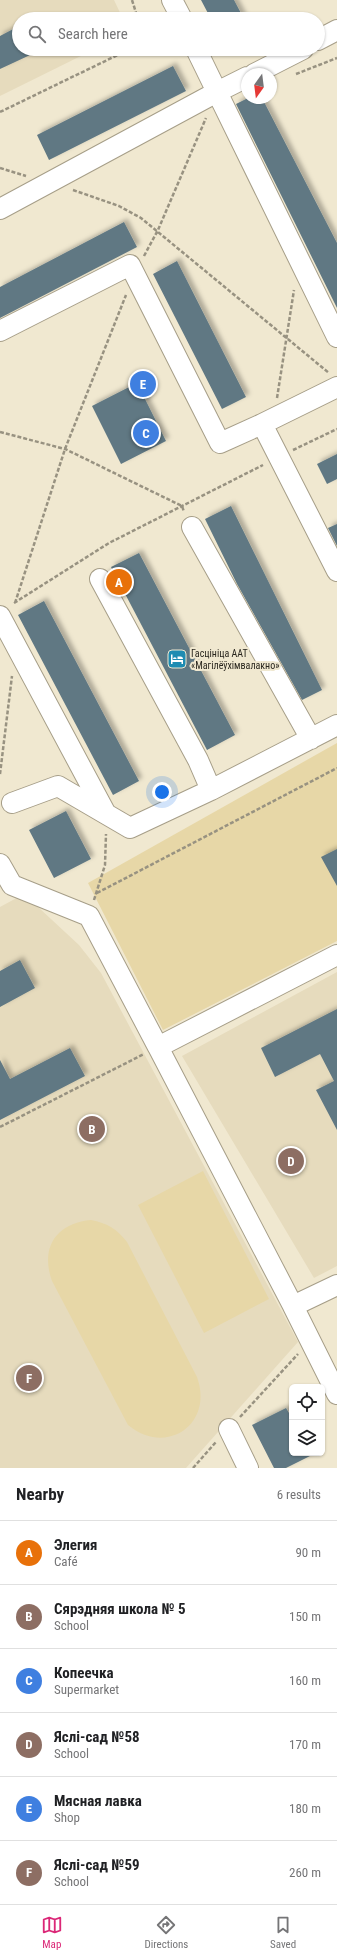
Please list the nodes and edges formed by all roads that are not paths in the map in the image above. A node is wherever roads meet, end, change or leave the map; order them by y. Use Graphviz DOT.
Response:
graph roads {
  1 [pos="172,0"];
  2 [pos="178,12"];
  3 [pos="337,30"];
  4 [pos="325,36"];
  5 [pos="200,56"];
  6 [pos="289,56"];
  7 [pos="266,68"];
  8 [pos="241,80"];
  9 [pos="218,92"];
  10 [pos="0,209"];
  11 [pos="0,331"];
  12 [pos="337,337"];
  13 [pos="334,381"];
  14 [pos="268,421"];
  15 [pos="192,527"];
  16 [pos="337,571"];
  17 [pos="100,579"];
  18 [pos="5,611"];
  19 [pos="337,725"];
  20 [pos="311,739"];
  21 [pos="211,790"];
  22 [pos="12,803"];
  23 [pos="106,814"];
  24 [pos="0,864"];
  25 [pos="6,887"];
  26 [pos="337,955"];
  27 [pos="158,1047"];
  28 [pos="337,1285"];
  29 [pos="293,1306"];
  30 [pos="337,1394"];
  31 [pos="228,1429"];
  32 [pos="248,1468"];
  1 -- 2 [label="lane"];
  3 -- 4 [label="lane"];
  5 -- 9 [label="lane"];
  6 -- 7 [label="lane"];
  8 -- 9 [label="lane"];
  9 -- 10 [label="lane"];
  9 -- 12 [label="lane"];
  11 -- 14 [label="lane"];
  13 -- 14 [label="lane"];
  14 -- 16 [label="lane"];
  15 -- 20 [label="lane"];
  17 -- 21 [label="lane"];
  18 -- 23 [label="lane"];
  19 -- 20 [label="lane"];
  20 -- 21 [label="lane"];
  21 -- 23 [label="lane"];
  22 -- 23 [label="lane"];
  24 -- 25 [label="lane"];
  25 -- 27 [label="lane"];
  26 -- 27 [label="lane"];
  27 -- 29 [label="lane"];
  28 -- 29 [label="lane"];
  29 -- 30 [label="lane"];
  31 -- 32 [label="lane"];
}
